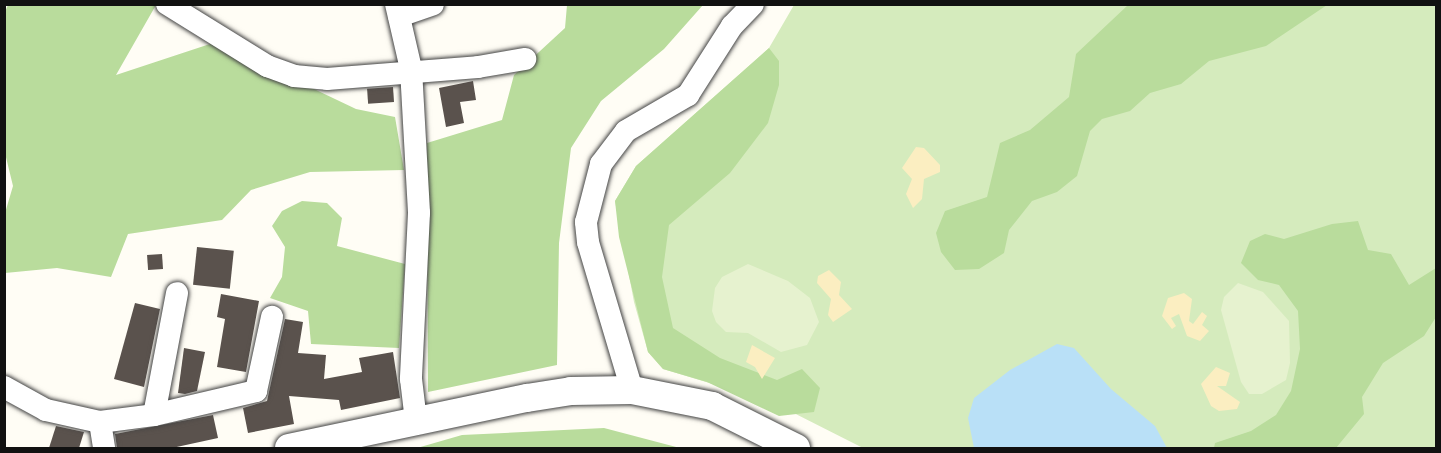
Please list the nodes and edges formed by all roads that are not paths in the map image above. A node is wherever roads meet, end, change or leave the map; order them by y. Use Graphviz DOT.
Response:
graph roads {
  1 [pos="433,4"];
  2 [pos="753,4"];
  3 [pos="176,6"];
  4 [pos="398,10"];
  5 [pos="525,59"];
  6 [pos="411,69"];
  7 [pos="177,293"];
  8 [pos="272,317"];
  9 [pos="4,387"];
  10 [pos="632,390"];
  11 [pos="154,416"];
  12 [pos="416,421"];
  13 [pos="100,422"];
  14 [pos="104,448"];
  15 [pos="290,448"];
  16 [pos="796,448"];
  1 -- 4 [label="street"];
  2 -- 10 [label="street"];
  3 -- 6 [label="street"];
  4 -- 6 [label="street"];
  5 -- 6 [label="street"];
  6 -- 12 [label="street"];
  7 -- 11 [label="street"];
  8 -- 11 [label="street"];
  9 -- 13 [label="street"];
  10 -- 12 [label="street"];
  10 -- 16 [label="street"];
  11 -- 13 [label="street"];
  12 -- 15 [label="street"];
  13 -- 14 [label="street"];
}
